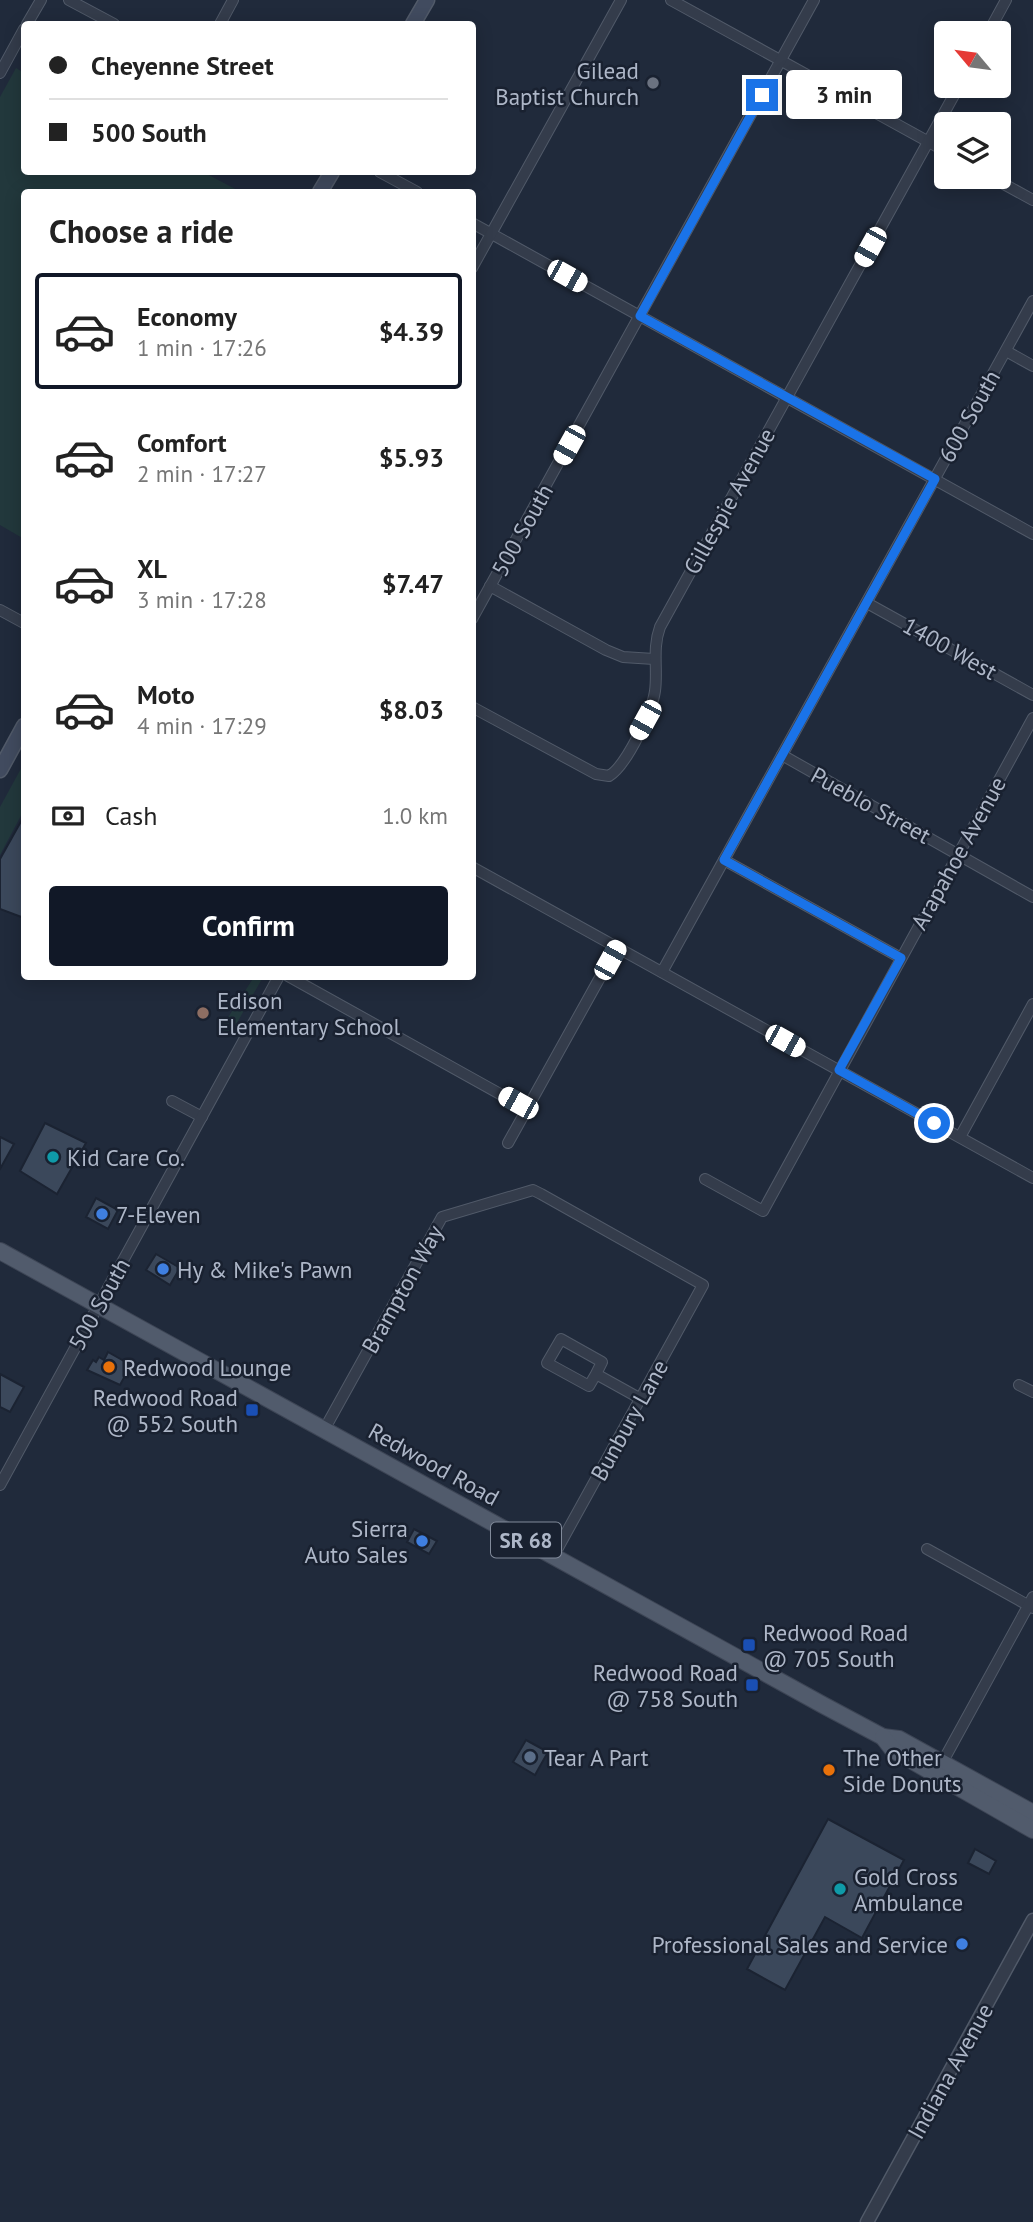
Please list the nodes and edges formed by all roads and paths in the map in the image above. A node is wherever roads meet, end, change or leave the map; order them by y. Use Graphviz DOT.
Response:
graph roads {
  1 [pos="40,0"];
  2 [pos="69,0"];
  3 [pos="233,0"];
  4 [pos="427,0"];
  5 [pos="621,0"];
  6 [pos="671,0"];
  7 [pos="814,0"];
  8 [pos="1006,0"];
  9 [pos="29,21"];
  10 [pos="108,21"];
  11 [pos="222,21"];
  12 [pos="415,21"];
  13 [pos="995,21"];
  14 [pos="21,36"];
  15 [pos="781,61"];
  16 [pos="0,73"];
  17 [pos="952,98"];
  18 [pos="928,142"];
  19 [pos="934,145"];
  20 [pos="386,175"];
  21 [pos="1011,188"];
  22 [pos="411,189"];
  23 [pos="1033,200"];
  24 [pos="476,225"];
  25 [pos="492,234"];
  26 [pos="476,261"];
  27 [pos="1033,301"];
  28 [pos="640,316"];
  29 [pos="1006,351"];
  30 [pos="1033,366"];
  31 [pos="787,396"];
  32 [pos="935,479"];
  33 [pos="1033,534"];
  34 [pos="491,586"];
  35 [pos="867,603"];
  36 [pos="0,610"];
  37 [pos="476,612"];
  38 [pos="21,621"];
  39 [pos="654,659"];
  40 [pos="1033,695"];
  41 [pos="476,709"];
  42 [pos="1033,718"];
  43 [pos="21,732"];
  44 [pos="782,755"];
  45 [pos="0,770"];
  46 [pos="958,854"];
  47 [pos="724,860"];
  48 [pos="476,869"];
  49 [pos="1033,897"];
  50 [pos="617,947"];
  51 [pos="901,958"];
  52 [pos="662,972"];
  53 [pos="277,980"];
  54 [pos="295,980"];
  55 [pos="1033,1004"];
  56 [pos="839,1070"];
  57 [pos="172,1101"];
  58 [pos="527,1109"];
  59 [pos="202,1117"];
  60 [pos="960,1137"];
  61 [pos="508,1143"];
  62 [pos="1033,1178"];
  63 [pos="705,1179"];
  64 [pos="0,1251"];
  65 [pos="703,1284"];
  66 [pos="97,1305"];
  67 [pos="596,1374"];
  68 [pos="1019,1385"];
  69 [pos="1033,1392"];
  70 [pos="641,1399"];
  71 [pos="324,1430"];
  72 [pos="0,1485"];
  73 [pos="927,1549"];
  74 [pos="554,1555"];
  75 [pos="1032,1603"];
  76 [pos="883,1737"];
  77 [pos="942,1763"];
  78 [pos="1033,1813"];
  79 [pos="1033,1830"];
  80 [pos="1033,1920"];
  81 [pos="867,2222"];
  1 -- 9 [label="street"];
  2 -- 10 [label="street"];
  3 -- 11 [label="street"];
  4 -- 12 [label="main road"];
  5 -- 25 [label="street"];
  6 -- 15 [label="street"];
  7 -- 15 [label="street, 500 South"];
  8 -- 13 [label="street"];
  14 -- 16 [label="street"];
  15 -- 18 [label="street"];
  15 -- 28 [label="street, 500 South"];
  17 -- 18 [label="street, Gillespie Avenue"];
  18 -- 19 [label="street"];
  18 -- 31 [label="street, Gillespie Avenue"];
  20 -- 22 [label="street"];
  21 -- 23 [label="street"];
  24 -- 25 [label="street"];
  25 -- 26 [label="street"];
  25 -- 28 [label="street"];
  27 -- 29 [label="street, 600 South"];
  28 -- 31 [label="street"];
  28 -- 34 [label="street, 500 South"];
  29 -- 30 [label="street"];
  29 -- 32 [label="street, 600 South"];
  31 -- 32 [label="street"];
  31 -- 39 [label="street, Gillespie Avenue"];
  32 -- 33 [label="street"];
  32 -- 35 [label="street, 600 South"];
  34 -- 37 [label="street, 500 South"];
  34 -- 39 [label="street"];
  35 -- 40 [label="street, 1400 West"];
  35 -- 44 [label="street, 600 South"];
  36 -- 38 [label="street"];
  39 -- 41 [label="street, Gillespie Avenue"];
  42 -- 46 [label="street, Arapahoe Avenue"];
  43 -- 45 [label="main road"];
  44 -- 46 [label="street, Pueblo Street"];
  44 -- 47 [label="street, 600 South"];
  46 -- 49 [label="street, Pueblo Street"];
  46 -- 51 [label="street, Arapahoe Avenue"];
  47 -- 51 [label="street"];
  47 -- 52 [label="street, 600 South"];
  48 -- 50 [label="street"];
  50 -- 52 [label="street"];
  50 -- 58 [label="street"];
  51 -- 56 [label="street, Arapahoe Avenue"];
  52 -- 56 [label="street"];
  53 -- 59 [label="street, 500 South"];
  54 -- 58 [label="street"];
  55 -- 60 [label="street"];
  56 -- 60 [label="street"];
  56 -- 63 [label="street, Arapahoe Avenue"];
  57 -- 59 [label="street"];
  58 -- 61 [label="street"];
  59 -- 66 [label="street, 500 South"];
  60 -- 62 [label="street"];
  64 -- 66 [label="main road, Redwood Road / SR 68"];
  65 -- 70 [label="street, Bunbury Lane"];
  65 -- 71 [label="street, Brampton Way"];
  66 -- 71 [label="main road, Redwood Road / SR 68"];
  66 -- 72 [label="street, 500 South"];
  67 -- 67 [label="street"];
  67 -- 70 [label="street"];
  68 -- 69 [label="street"];
  70 -- 74 [label="street, Bunbury Lane"];
  71 -- 74 [label="main road, Redwood Road / SR 68"];
  73 -- 75 [label="street"];
  74 -- 76 [label="main road, Redwood Road / SR 68"];
  75 -- 77 [label="street"];
  76 -- 77 [label="main road, Redwood Road / SR 68"];
  76 -- 79 [label="main road, Redwood Road / SR 68"];
  77 -- 78 [label="main road, Redwood Road / SR 68"];
  80 -- 81 [label="street, Indiana Avenue"];
}
